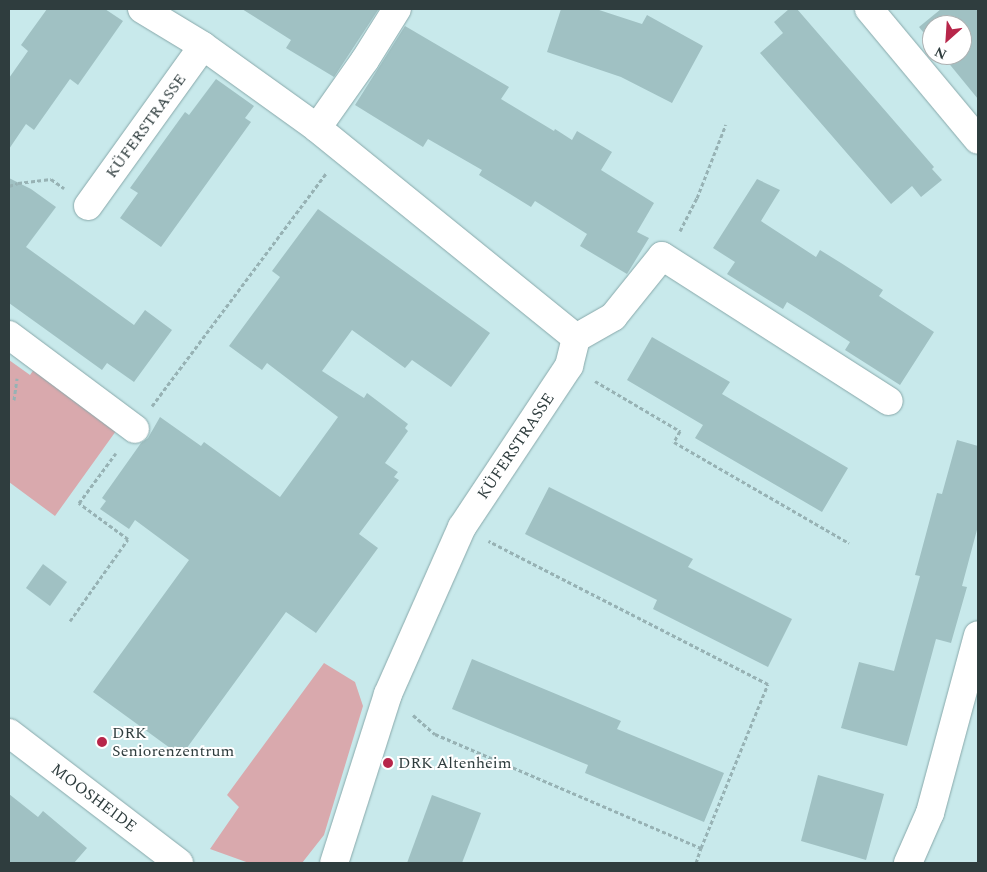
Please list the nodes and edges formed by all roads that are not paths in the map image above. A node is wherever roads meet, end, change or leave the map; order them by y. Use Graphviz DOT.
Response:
graph roads {
  1 [pos="142,9"];
  2 [pos="397,9"];
  3 [pos="869,9"];
  4 [pos="203,46"];
  5 [pos="317,128"];
  6 [pos="978,140"];
  7 [pos="88,206"];
  8 [pos="9,335"];
  9 [pos="576,338"];
  10 [pos="889,401"];
  11 [pos="135,428"];
  12 [pos="978,635"];
  13 [pos="9,733"];
  14 [pos="179,863"];
  15 [pos="334,863"];
  16 [pos="908,863"];
  1 -- 4 [label="street"];
  2 -- 5 [label="street"];
  3 -- 6 [label="street"];
  4 -- 5 [label="street"];
  4 -- 7 [label="street, KÜFERSTRASSE"];
  5 -- 9 [label="street"];
  8 -- 11 [label="street"];
  9 -- 10 [label="street"];
  9 -- 15 [label="street, KÜFERSTRASSE"];
  12 -- 16 [label="street"];
  13 -- 14 [label="street, MOOSHEIDE"];
}
